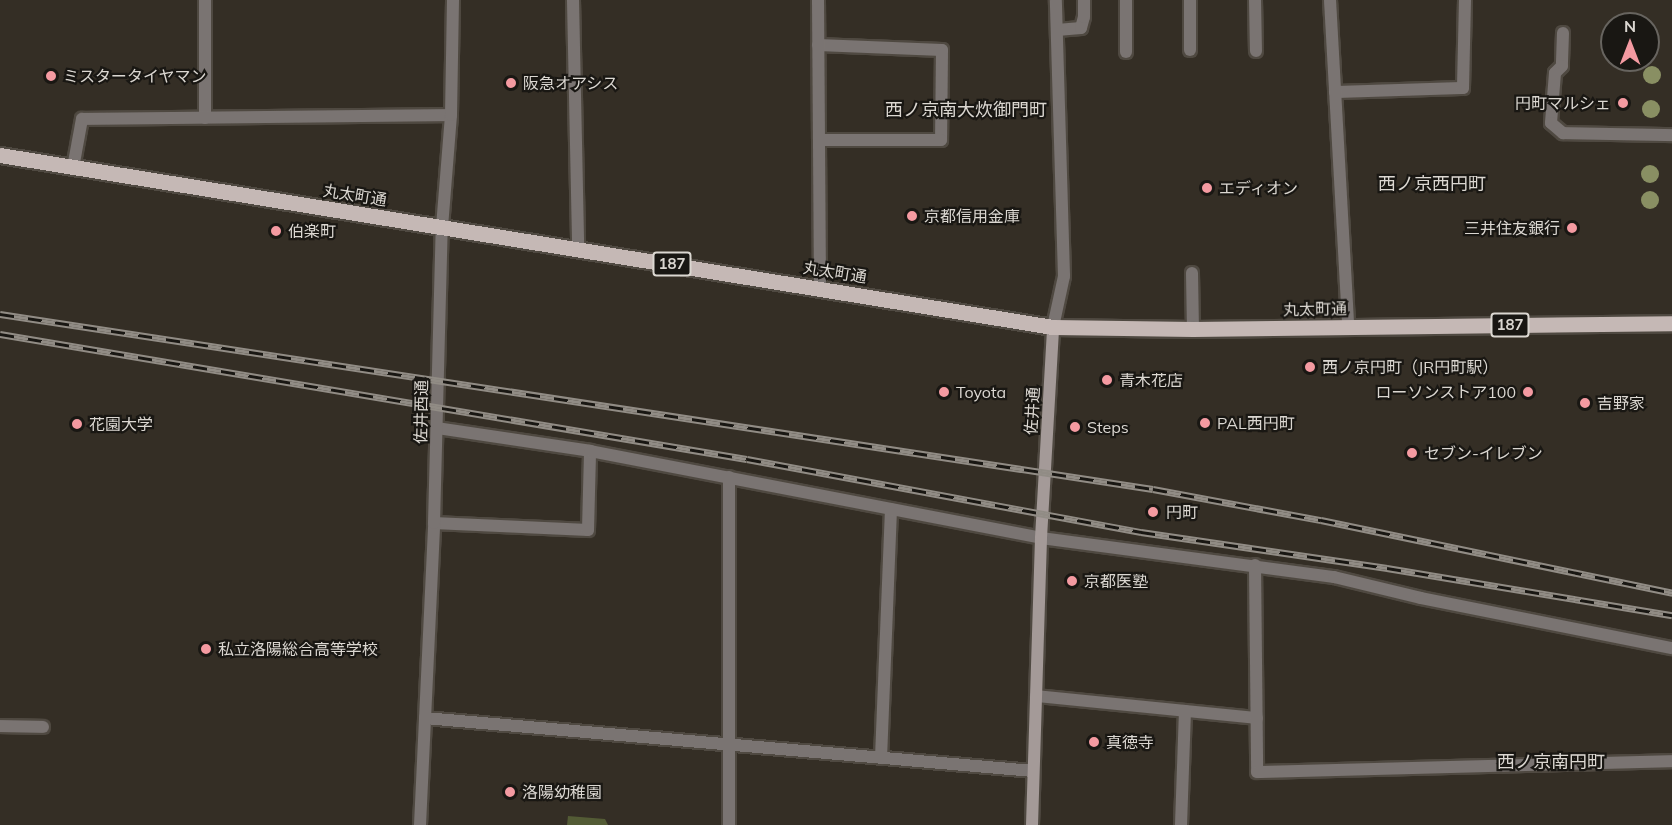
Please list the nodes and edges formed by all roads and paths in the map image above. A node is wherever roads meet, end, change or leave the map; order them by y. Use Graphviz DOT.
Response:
graph roads {
  1 [pos="206,0"];
  2 [pos="453,0"];
  3 [pos="573,0"];
  4 [pos="818,0"];
  5 [pos="1056,0"];
  6 [pos="1084,0"];
  7 [pos="1126,0"];
  8 [pos="1190,0"];
  9 [pos="1255,0"];
  10 [pos="1330,0"];
  11 [pos="1465,0"];
  12 [pos="1057,30"];
  13 [pos="1563,33"];
  14 [pos="818,45"];
  15 [pos="1190,50"];
  16 [pos="1256,51"];
  17 [pos="1126,52"];
  18 [pos="1335,92"];
  19 [pos="451,115"];
  20 [pos="206,118"];
  21 [pos="1672,135"];
  22 [pos="819,140"];
  23 [pos="0,155"];
  24 [pos="73,168"];
  25 [pos="442,227"];
  26 [pos="578,249"];
  27 [pos="1192,273"];
  28 [pos="820,288"];
  29 [pos="1672,323"];
  30 [pos="1053,327"];
  31 [pos="1348,327"];
  32 [pos="1193,329"];
  33 [pos="437,428"];
  34 [pos="590,451"];
  35 [pos="729,477"];
  36 [pos="891,509"];
  37 [pos="434,523"];
  38 [pos="1041,538"];
  39 [pos="1255,565"];
  40 [pos="1672,648"];
  41 [pos="1036,696"];
  42 [pos="1185,711"];
  43 [pos="424,718"];
  44 [pos="1257,718"];
  45 [pos="0,726"];
  46 [pos="43,727"];
  47 [pos="728,745"];
  48 [pos="881,758"];
  49 [pos="1672,761"];
  50 [pos="1033,771"];
  51 [pos="420,825"];
  52 [pos="729,825"];
  53 [pos="1032,825"];
  54 [pos="1181,825"];
  1 -- 20 [label="street"];
  2 -- 19 [label="street, 佐井西通"];
  3 -- 26 [label="street"];
  4 -- 14 [label="street"];
  5 -- 12 [label="street, 佐井通"];
  6 -- 12 [label="street"];
  7 -- 17 [label="street"];
  8 -- 15 [label="street"];
  9 -- 16 [label="street"];
  10 -- 18 [label="street"];
  11 -- 18 [label="street"];
  12 -- 30 [label="street, 佐井通"];
  13 -- 21 [label="street"];
  14 -- 22 [label="street"];
  14 -- 22 [label="street"];
  18 -- 31 [label="street"];
  19 -- 20 [label="street"];
  19 -- 25 [label="street, 佐井西通"];
  20 -- 24 [label="street"];
  22 -- 28 [label="street"];
  23 -- 24 [label="main road, 丸太町通 / 187"];
  24 -- 25 [label="main road, 丸太町通 / 187"];
  25 -- 26 [label="main road, 丸太町通 / 187"];
  25 -- 33 [label="street, 佐井西通"];
  26 -- 28 [label="main road, 丸太町通 / 187"];
  27 -- 32 [label="street"];
  28 -- 30 [label="main road, 丸太町通 / 187"];
  29 -- 31 [label="main road, 丸太町通 / 187"];
  30 -- 32 [label="main road, 丸太町通 / 187"];
  30 -- 38 [label="street, 佐井通"];
  31 -- 32 [label="main road, 丸太町通 / 187"];
  33 -- 34 [label="street"];
  33 -- 37 [label="street, 佐井西通"];
  34 -- 35 [label="street"];
  34 -- 37 [label="street"];
  35 -- 36 [label="street"];
  35 -- 47 [label="street"];
  36 -- 38 [label="street"];
  36 -- 48 [label="street"];
  37 -- 43 [label="street, 佐井西通"];
  38 -- 39 [label="street"];
  38 -- 41 [label="street, 佐井通"];
  39 -- 40 [label="street"];
  39 -- 44 [label="street"];
  41 -- 42 [label="street"];
  41 -- 50 [label="street, 佐井通"];
  42 -- 44 [label="street"];
  42 -- 54 [label="street"];
  43 -- 47 [label="street"];
  43 -- 51 [label="street, 佐井西通"];
  44 -- 49 [label="street"];
  45 -- 46 [label="street"];
  47 -- 48 [label="street"];
  47 -- 52 [label="street"];
  48 -- 50 [label="street"];
  50 -- 53 [label="street, 佐井通"];
}
